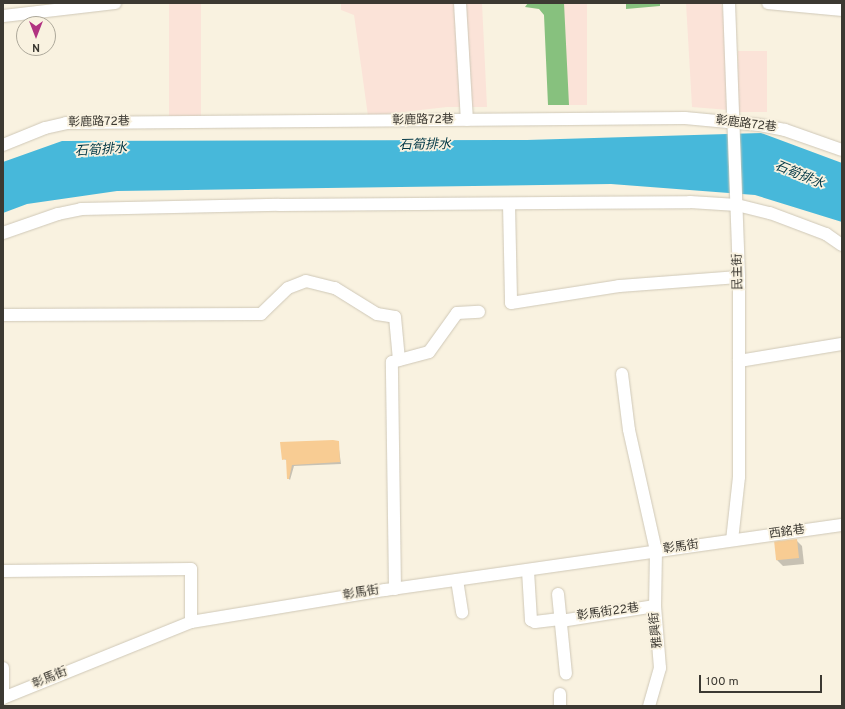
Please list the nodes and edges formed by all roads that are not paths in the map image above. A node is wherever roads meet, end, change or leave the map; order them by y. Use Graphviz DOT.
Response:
graph roads {
  1 [pos="115,3"];
  2 [pos="460,3"];
  3 [pos="729,3"];
  4 [pos="768,3"];
  5 [pos="77,6"];
  6 [pos="842,10"];
  7 [pos="3,16"];
  8 [pos="467,120"];
  9 [pos="736,123"];
  10 [pos="3,145"];
  11 [pos="842,150"];
  12 [pos="509,204"];
  13 [pos="737,205"];
  14 [pos="3,233"];
  15 [pos="842,245"];
  16 [pos="739,277"];
  17 [pos="479,312"];
  18 [pos="3,315"];
  19 [pos="842,344"];
  20 [pos="399,360"];
  21 [pos="739,361"];
  22 [pos="622,374"];
  23 [pos="842,525"];
  24 [pos="732,540"];
  25 [pos="656,551"];
  26 [pos="528,571"];
  27 [pos="3,572"];
  28 [pos="458,580"];
  29 [pos="394,589"];
  30 [pos="558,594"];
  31 [pos="655,606"];
  32 [pos="462,613"];
  33 [pos="560,620"];
  34 [pos="191,622"];
  35 [pos="3,668"];
  36 [pos="566,674"];
  37 [pos="3,698"];
  38 [pos="649,706"];
  1 -- 5 [label="street"];
  2 -- 8 [label="street"];
  3 -- 9 [label="street, 民主街"];
  4 -- 6 [label="street"];
  5 -- 7 [label="street"];
  8 -- 9 [label="street, 彰鹿路72巷"];
  8 -- 10 [label="street, 彰鹿路72巷"];
  9 -- 11 [label="street, 彰鹿路72巷"];
  9 -- 13 [label="street, 民主街"];
  12 -- 13 [label="street"];
  12 -- 14 [label="street"];
  12 -- 16 [label="street"];
  13 -- 15 [label="street"];
  13 -- 16 [label="street, 民主街"];
  16 -- 21 [label="street, 民主街"];
  17 -- 20 [label="street"];
  18 -- 20 [label="street"];
  19 -- 21 [label="street"];
  20 -- 29 [label="street"];
  21 -- 24 [label="street, 民主街"];
  22 -- 25 [label="street, 雅興街"];
  23 -- 24 [label="street, 西銘巷"];
  24 -- 25 [label="street, 彰馬街"];
  25 -- 26 [label="street, 彰馬街"];
  25 -- 31 [label="street, 雅興街"];
  26 -- 28 [label="street, 彰馬街"];
  26 -- 33 [label="street, 彰馬街22巷"];
  27 -- 34 [label="street"];
  28 -- 29 [label="street, 彰馬街"];
  28 -- 32 [label="street"];
  29 -- 34 [label="street, 彰馬街"];
  30 -- 33 [label="street, 彰馬街22巷"];
  31 -- 33 [label="street, 彰馬街22巷"];
  31 -- 38 [label="street, 雅興街"];
  33 -- 36 [label="street, 彰馬街22巷"];
  34 -- 37 [label="street, 彰馬街"];
  35 -- 37 [label="street"];
}
